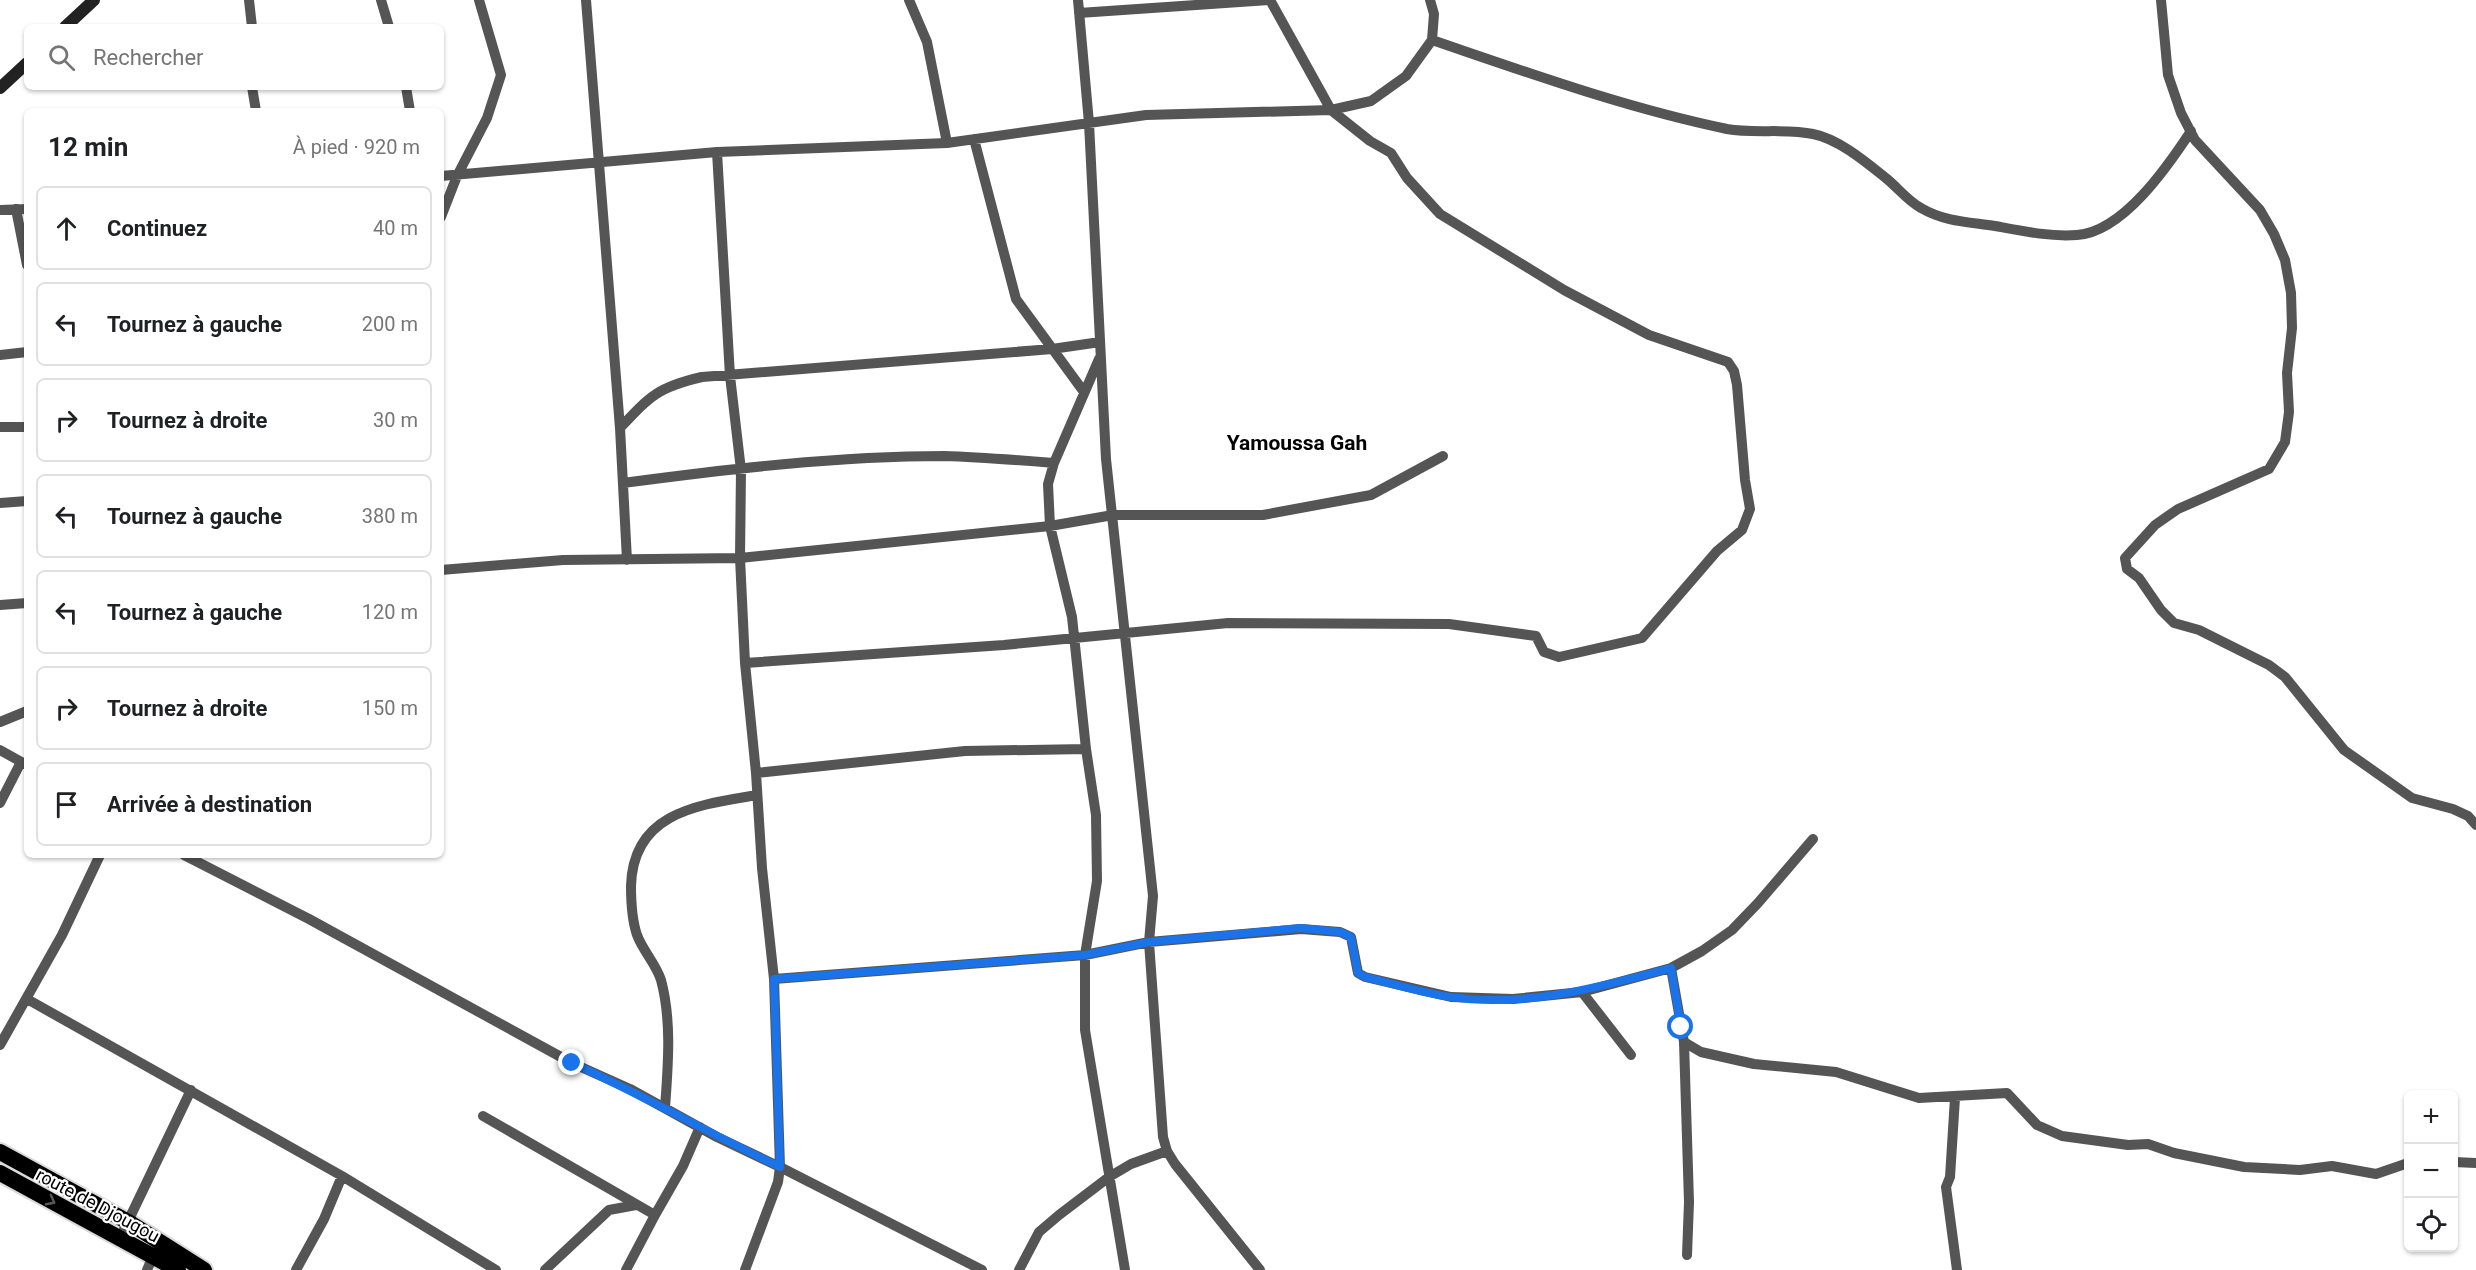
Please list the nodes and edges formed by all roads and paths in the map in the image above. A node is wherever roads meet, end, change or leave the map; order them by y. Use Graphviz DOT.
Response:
graph roads {
  1 [pos="94,0"];
  2 [pos="249,0"];
  3 [pos="381,0"];
  4 [pos="479,0"];
  5 [pos="586,0"];
  6 [pos="909,0"];
  7 [pos="1078,0"];
  8 [pos="1270,0"];
  9 [pos="1430,0"];
  10 [pos="2161,0"];
  11 [pos="1079,13"];
  12 [pos="68,24"];
  13 [pos="252,24"];
  14 [pos="388,24"];
  15 [pos="1432,40"];
  16 [pos="24,66"];
  17 [pos="0,88"];
  18 [pos="252,90"];
  19 [pos="406,90"];
  20 [pos="256,108"];
  21 [pos="410,108"];
  22 [pos="1331,110"];
  23 [pos="1089,123"];
  24 [pos="2190,131"];
  25 [pos="974,140"];
  26 [pos="947,143"];
  27 [pos="717,152"];
  28 [pos="597,162"];
  29 [pos="444,176"];
  30 [pos="457,176"];
  31 [pos="22,209"];
  32 [pos="0,210"];
  33 [pos="444,210"];
  34 [pos="24,232"];
  35 [pos="1100,342"];
  36 [pos="1052,349"];
  37 [pos="24,352"];
  38 [pos="0,355"];
  39 [pos="1100,356"];
  40 [pos="730,376"];
  41 [pos="1084,392"];
  42 [pos="0,427"];
  43 [pos="24,427"];
  44 [pos="620,428"];
  45 [pos="1443,456"];
  46 [pos="1054,463"];
  47 [pos="741,470"];
  48 [pos="623,483"];
  49 [pos="24,501"];
  50 [pos="0,503"];
  51 [pos="1113,515"];
  52 [pos="1050,526"];
  53 [pos="740,558"];
  54 [pos="627,560"];
  55 [pos="444,570"];
  56 [pos="24,603"];
  57 [pos="0,605"];
  58 [pos="1125,634"];
  59 [pos="1074,638"];
  60 [pos="745,663"];
  61 [pos="24,712"];
  62 [pos="0,722"];
  63 [pos="1086,749"];
  64 [pos="0,750"];
  65 [pos="24,763"];
  66 [pos="756,773"];
  67 [pos="757,795"];
  68 [pos="0,803"];
  69 [pos="2476,825"];
  70 [pos="1813,839"];
  71 [pos="98,858"];
  72 [pos="190,858"];
  73 [pos="1149,942"];
  74 [pos="1085,955"];
  75 [pos="1671,968"];
  76 [pos="774,979"];
  77 [pos="1582,992"];
  78 [pos="27,999"];
  79 [pos="1684,1042"];
  80 [pos="0,1046"];
  81 [pos="1631,1055"];
  82 [pos="191,1090"];
  83 [pos="1955,1098"];
  84 [pos="665,1107"];
  85 [pos="483,1116"];
  86 [pos="700,1126"];
  87 [pos="1167,1151"];
  88 [pos="0,1152"];
  89 [pos="2458,1162"];
  90 [pos="2476,1163"];
  91 [pos="2404,1165"];
  92 [pos="780,1167"];
  93 [pos="0,1173"];
  94 [pos="342,1176"];
  95 [pos="1109,1177"];
  96 [pos="636,1205"];
  97 [pos="655,1215"];
  98 [pos="130,1223"];
  99 [pos="120,1238"];
  100 [pos="1687,1255"];
  101 [pos="150,1263"];
  102 [pos="178,1270"];
  103 [pos="204,1270"];
  104 [pos="296,1270"];
  105 [pos="496,1270"];
  106 [pos="545,1270"];
  107 [pos="626,1270"];
  108 [pos="746,1270"];
  109 [pos="982,1270"];
  110 [pos="1019,1270"];
  111 [pos="1125,1270"];
  112 [pos="1260,1270"];
  113 [pos="1957,1270"];
  1 -- 12 [label="main road"];
  2 -- 13 [label="street"];
  3 -- 14 [label="street"];
  4 -- 30 [label="street"];
  5 -- 28 [label="street"];
  6 -- 26 [label="street"];
  7 -- 11 [label="street"];
  8 -- 11 [label="street"];
  8 -- 22 [label="street"];
  9 -- 15 [label="street"];
  10 -- 24 [label="street"];
  11 -- 23 [label="street"];
  15 -- 22 [label="street"];
  15 -- 24 [label="street"];
  16 -- 17 [label="main road"];
  18 -- 20 [label="street"];
  19 -- 21 [label="street"];
  22 -- 23 [label="street"];
  22 -- 58 [label="street"];
  23 -- 25 [label="street"];
  23 -- 35 [label="street"];
  24 -- 69 [label="street"];
  25 -- 26 [label="street"];
  25 -- 36 [label="street"];
  26 -- 27 [label="street"];
  27 -- 28 [label="street"];
  27 -- 40 [label="street"];
  28 -- 30 [label="street"];
  28 -- 44 [label="street"];
  29 -- 30 [label="street"];
  30 -- 33 [label="street"];
  31 -- 32 [label="street"];
  31 -- 34 [label="street"];
  35 -- 36 [label="street"];
  35 -- 39 [label="street"];
  36 -- 40 [label="street"];
  36 -- 41 [label="street"];
  37 -- 38 [label="street"];
  39 -- 41 [label="street"];
  39 -- 51 [label="street"];
  40 -- 44 [label="street"];
  40 -- 47 [label="street"];
  41 -- 46 [label="street"];
  42 -- 43 [label="street"];
  44 -- 48 [label="street"];
  45 -- 51 [label="street"];
  46 -- 47 [label="street"];
  46 -- 52 [label="street"];
  47 -- 48 [label="street"];
  47 -- 53 [label="street"];
  48 -- 54 [label="street"];
  49 -- 50 [label="street"];
  51 -- 52 [label="street"];
  51 -- 58 [label="street"];
  52 -- 53 [label="street"];
  52 -- 59 [label="street"];
  53 -- 54 [label="street"];
  53 -- 60 [label="street"];
  54 -- 55 [label="street"];
  56 -- 57 [label="street"];
  58 -- 59 [label="street"];
  58 -- 73 [label="street"];
  59 -- 60 [label="street"];
  59 -- 63 [label="street"];
  60 -- 66 [label="street"];
  61 -- 62 [label="street"];
  63 -- 66 [label="street"];
  63 -- 74 [label="street"];
  64 -- 65 [label="street"];
  65 -- 68 [label="street"];
  66 -- 67 [label="street"];
  67 -- 76 [label="street"];
  67 -- 84 [label="street"];
  70 -- 75 [label="street"];
  71 -- 78 [label="street"];
  72 -- 84 [label="street"];
  73 -- 74 [label="street"];
  73 -- 77 [label="street"];
  73 -- 87 [label="street"];
  74 -- 76 [label="street"];
  74 -- 95 [label="street"];
  75 -- 77 [label="street"];
  75 -- 79 [label="street"];
  76 -- 92 [label="street"];
  77 -- 81 [label="street"];
  78 -- 80 [label="street"];
  78 -- 82 [label="street"];
  79 -- 83 [label="street"];
  79 -- 100 [label="street"];
  82 -- 94 [label="street"];
  82 -- 98 [label="street"];
  83 -- 91 [label="street"];
  83 -- 113 [label="street"];
  84 -- 86 [label="street"];
  85 -- 96 [label="street"];
  86 -- 92 [label="street"];
  86 -- 97 [label="street"];
  87 -- 95 [label="street"];
  87 -- 112 [label="street"];
  88 -- 98 [label="highway"];
  89 -- 90 [label="street"];
  92 -- 108 [label="street"];
  92 -- 109 [label="street"];
  93 -- 99 [label="highway, route de Djougou, one-way"];
  94 -- 104 [label="street"];
  94 -- 105 [label="street"];
  95 -- 110 [label="street"];
  95 -- 111 [label="street"];
  96 -- 97 [label="street"];
  96 -- 106 [label="street"];
  97 -- 107 [label="street"];
  98 -- 99 [label="street"];
  98 -- 103 [label="highway"];
  99 -- 101 [label="highway, route de Djougou"];
  101 -- 102 [label="highway, route de Djougou"];
}
